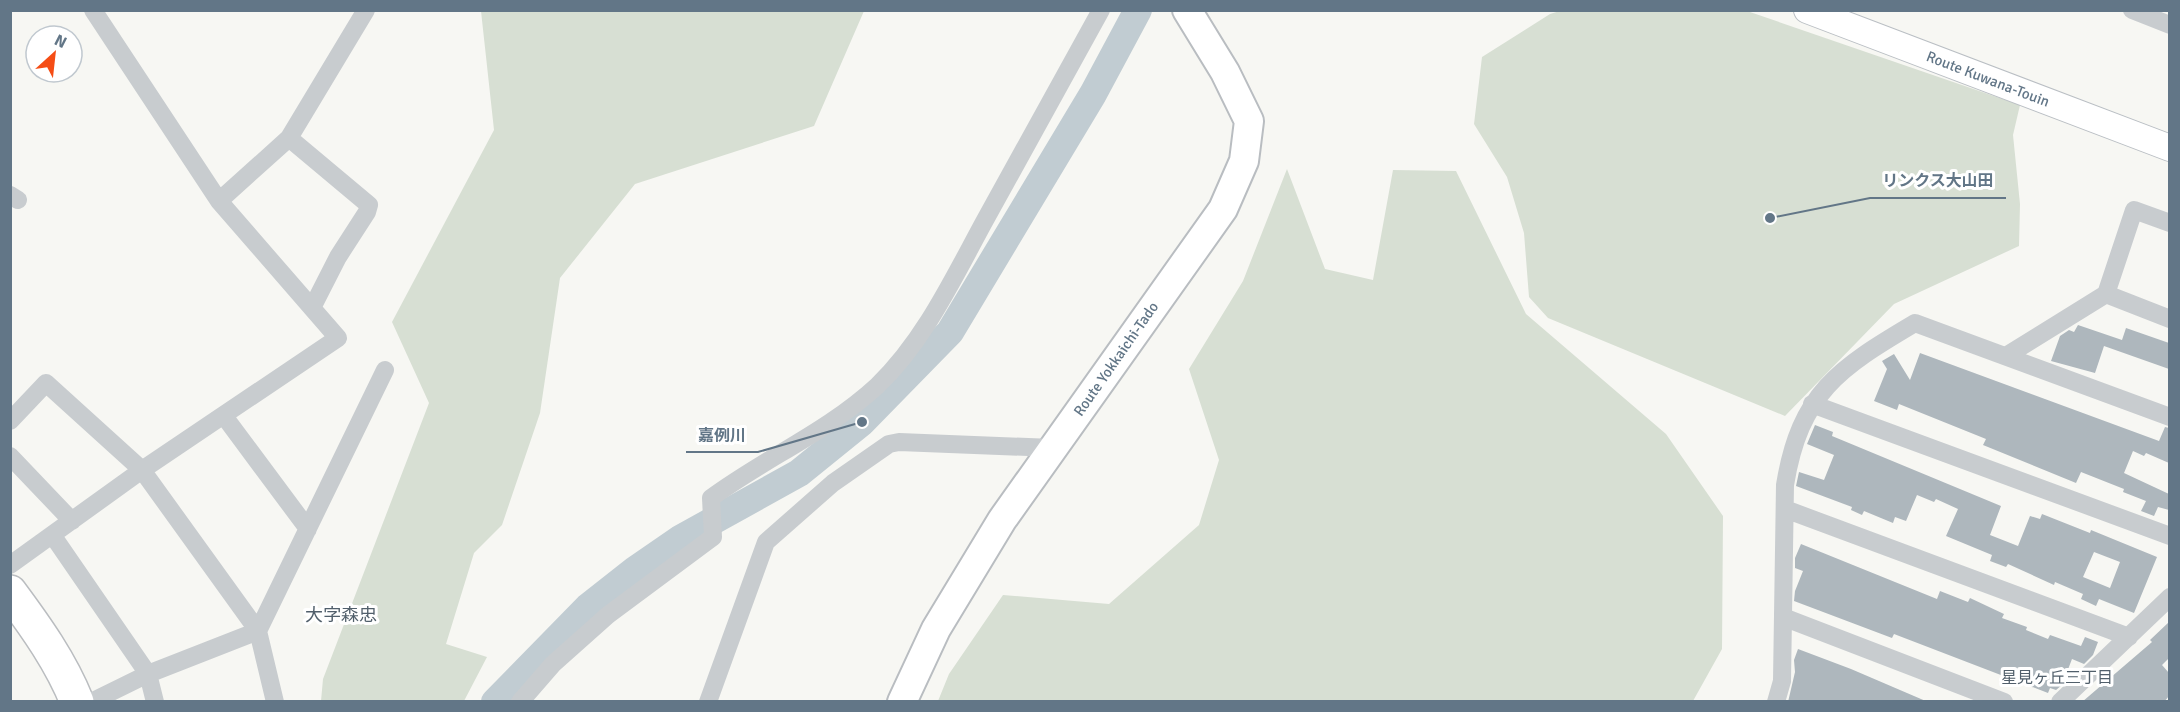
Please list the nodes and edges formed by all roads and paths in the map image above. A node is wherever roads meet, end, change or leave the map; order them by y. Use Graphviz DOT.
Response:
graph roads {
  1 [pos="93,10"];
  2 [pos="366,10"];
  3 [pos="1101,10"];
  4 [pos="1187,10"];
  5 [pos="2132,10"];
  6 [pos="1820,13"];
  7 [pos="2169,25"];
  8 [pos="289,138"];
  9 [pos="2169,147"];
  10 [pos="219,201"];
  11 [pos="2169,223"];
  12 [pos="2106,294"];
  13 [pos="312,306"];
  14 [pos="2169,319"];
  15 [pos="2006,356"];
  16 [pos="385,370"];
  17 [pos="1812,404"];
  18 [pos="224,416"];
  19 [pos="2169,417"];
  20 [pos="10,421"];
  21 [pos="1053,448"];
  22 [pos="10,456"];
  23 [pos="142,470"];
  24 [pos="1785,509"];
  25 [pos="72,520"];
  26 [pos="308,529"];
  27 [pos="53,536"];
  28 [pos="2169,536"];
  29 [pos="10,565"];
  30 [pos="10,592"];
  31 [pos="2169,597"];
  32 [pos="1783,617"];
  33 [pos="258,631"];
  34 [pos="2129,637"];
  35 [pos="148,674"];
  36 [pos="77,702"];
  37 [pos="91,702"];
  38 [pos="155,702"];
  39 [pos="275,702"];
  40 [pos="520,702"];
  41 [pos="708,702"];
  42 [pos="902,702"];
  43 [pos="1776,702"];
  44 [pos="2004,702"];
  45 [pos="2060,702"];
  1 -- 10 [label="street"];
  2 -- 8 [label="street"];
  3 -- 40 [label="street"];
  4 -- 21 [label="main road, Route Yokkaichi-Tado"];
  5 -- 7 [label="street"];
  6 -- 9 [label="main road, Route Kuwana-Touin"];
  8 -- 10 [label="street"];
  8 -- 13 [label="street"];
  10 -- 13 [label="street"];
  11 -- 12 [label="street"];
  12 -- 14 [label="street"];
  12 -- 15 [label="street"];
  13 -- 18 [label="street"];
  15 -- 17 [label="street"];
  15 -- 19 [label="street"];
  16 -- 26 [label="street"];
  17 -- 24 [label="street"];
  17 -- 28 [label="street"];
  18 -- 23 [label="street"];
  18 -- 26 [label="street"];
  20 -- 23 [label="street"];
  21 -- 41 [label="street"];
  21 -- 42 [label="main road, Route Yokkaichi-Tado"];
  22 -- 25 [label="street"];
  23 -- 25 [label="street"];
  23 -- 33 [label="street"];
  24 -- 32 [label="street"];
  24 -- 34 [label="street"];
  25 -- 27 [label="street"];
  26 -- 33 [label="street"];
  27 -- 29 [label="street"];
  27 -- 35 [label="street"];
  30 -- 36 [label="highway"];
  31 -- 34 [label="street"];
  32 -- 43 [label="street"];
  32 -- 44 [label="street"];
  33 -- 35 [label="street"];
  33 -- 39 [label="street"];
  34 -- 45 [label="street"];
  35 -- 37 [label="street"];
  35 -- 38 [label="street"];
}
